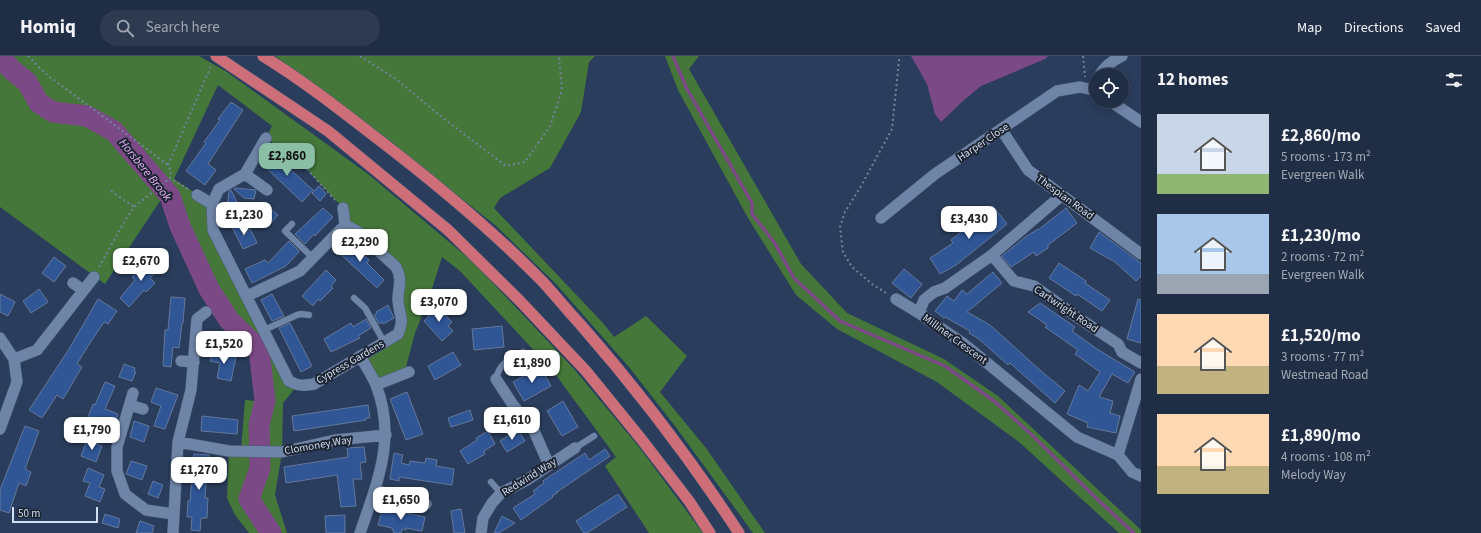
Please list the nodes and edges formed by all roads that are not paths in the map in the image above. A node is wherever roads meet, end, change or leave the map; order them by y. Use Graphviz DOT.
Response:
graph roads {
  1 [pos="263,56"];
  2 [pos="1122,56"];
  3 [pos="214,60"];
  4 [pos="1105,68"];
  5 [pos="1089,88"];
  6 [pos="1120,108"];
  7 [pos="1141,122"];
  8 [pos="1001,129"];
  9 [pos="266,138"];
  10 [pos="245,174"];
  11 [pos="267,190"];
  12 [pos="197,195"];
  13 [pos="1062,195"];
  14 [pos="212,204"];
  15 [pos="343,208"];
  16 [pos="881,218"];
  17 [pos="292,224"];
  18 [pos="346,225"];
  19 [pos="1141,254"];
  20 [pos="992,255"];
  21 [pos="313,258"];
  22 [pos="94,277"];
  23 [pos="73,283"];
  24 [pos="83,290"];
  25 [pos="247,296"];
  26 [pos="354,298"];
  27 [pos="896,299"];
  28 [pos="206,312"];
  29 [pos="919,313"];
  30 [pos="308,315"];
  31 [pos="264,330"];
  32 [pos="0,338"];
  33 [pos="384,342"];
  34 [pos="523,352"];
  35 [pos="360,356"];
  36 [pos="14,358"];
  37 [pos="181,361"];
  38 [pos="194,362"];
  39 [pos="1141,363"];
  40 [pos="410,373"];
  41 [pos="496,379"];
  42 [pos="1141,379"];
  43 [pos="376,385"];
  44 [pos="133,393"];
  45 [pos="130,405"];
  46 [pos="144,409"];
  47 [pos="0,429"];
  48 [pos="386,435"];
  49 [pos="594,436"];
  50 [pos="178,442"];
  51 [pos="575,448"];
  52 [pos="1118,455"];
  53 [pos="549,465"];
  54 [pos="1141,476"];
  55 [pos="491,482"];
  56 [pos="375,490"];
  57 [pos="501,494"];
  58 [pos="426,504"];
  59 [pos="173,514"];
  60 [pos="173,533"];
  61 [pos="360,533"];
  62 [pos="481,533"];
  63 [pos="710,533"];
  64 [pos="740,533"];
  1 -- 64 [label="highway"];
  2 -- 4 [label="street"];
  3 -- 63 [label="highway"];
  5 -- 8 [label="street, Harper Close"];
  6 -- 7 [label="street"];
  8 -- 13 [label="street, Thespian Road"];
  8 -- 16 [label="street, Harper Close"];
  9 -- 10 [label="street"];
  10 -- 11 [label="street"];
  10 -- 14 [label="street"];
  12 -- 14 [label="street"];
  13 -- 19 [label="street, Thespian Road"];
  13 -- 20 [label="street, Milliner Crescent"];
  14 -- 25 [label="street, Cypress Gardens"];
  15 -- 18 [label="street"];
  17 -- 21 [label="lane"];
  18 -- 21 [label="street"];
  18 -- 33 [label="street, Cypress Gardens"];
  20 -- 29 [label="street, Milliner Crescent"];
  20 -- 39 [label="street, Cartwright Road"];
  21 -- 25 [label="street"];
  22 -- 24 [label="street"];
  23 -- 24 [label="street"];
  24 -- 36 [label="street"];
  25 -- 31 [label="street, Cypress Gardens"];
  26 -- 33 [label="lane"];
  27 -- 29 [label="street"];
  28 -- 38 [label="street"];
  29 -- 52 [label="street, Milliner Crescent"];
  30 -- 31 [label="lane"];
  31 -- 35 [label="street, Cypress Gardens"];
  32 -- 36 [label="street"];
  33 -- 35 [label="street, Cypress Gardens"];
  34 -- 41 [label="lane"];
  35 -- 43 [label="street"];
  36 -- 47 [label="street"];
  37 -- 38 [label="street"];
  38 -- 50 [label="street"];
  40 -- 43 [label="street"];
  41 -- 53 [label="street"];
  42 -- 52 [label="street"];
  43 -- 48 [label="street"];
  44 -- 45 [label="street"];
  45 -- 46 [label="street"];
  45 -- 59 [label="street"];
  48 -- 50 [label="street, Clomoney Way"];
  48 -- 56 [label="street"];
  49 -- 51 [label="lane"];
  50 -- 59 [label="street"];
  51 -- 53 [label="street, Redwind Way"];
  52 -- 54 [label="street, Milliner Crescent"];
  53 -- 57 [label="street, Redwind Way"];
  55 -- 57 [label="lane"];
  56 -- 58 [label="street"];
  56 -- 61 [label="street"];
  57 -- 62 [label="street, Redwind Way"];
  59 -- 60 [label="street"];
}
